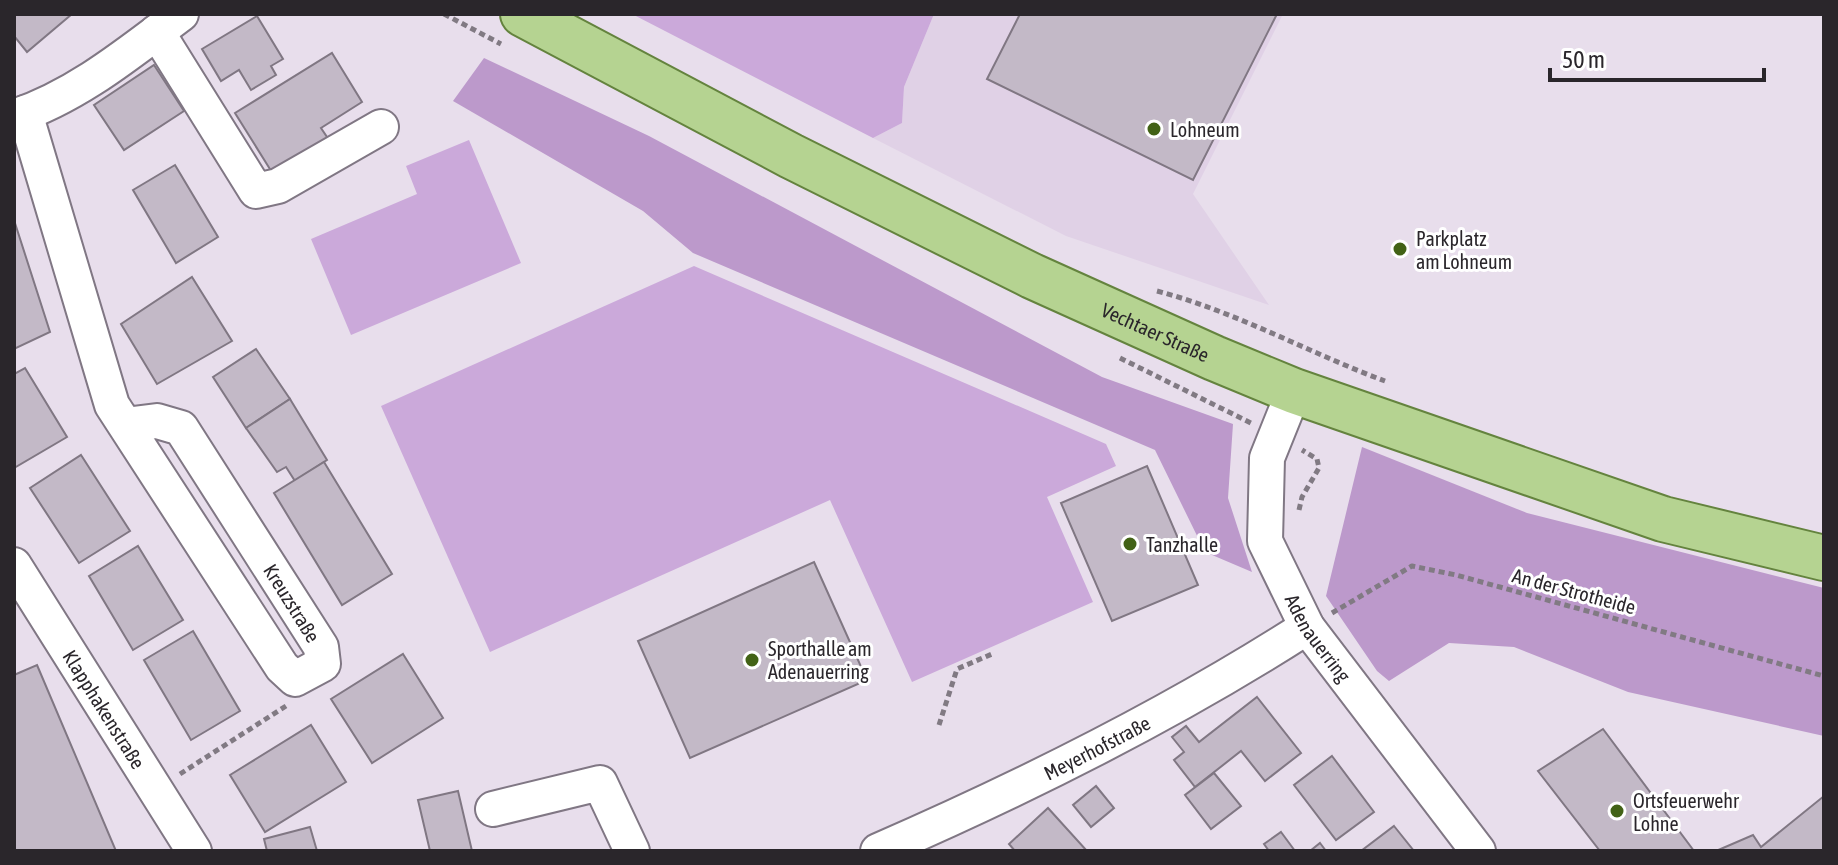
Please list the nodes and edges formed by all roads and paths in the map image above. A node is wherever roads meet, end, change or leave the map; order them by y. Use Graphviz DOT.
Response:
graph roads {
  1 [pos="523,14"];
  2 [pos="169,23"];
  3 [pos="19,115"];
  4 [pos="381,127"];
  5 [pos="1233,316"];
  6 [pos="1399,387"];
  7 [pos="1294,391"];
  8 [pos="1199,399"];
  9 [pos="125,425"];
  10 [pos="1274,434"];
  11 [pos="1295,526"];
  12 [pos="1824,558"];
  13 [pos="14,565"];
  14 [pos="1316,622"];
  15 [pos="992,654"];
  16 [pos="1824,676"];
  17 [pos="295,679"];
  18 [pos="939,725"];
  19 [pos="155,790"];
  20 [pos="493,809"];
  21 [pos="194,851"];
  22 [pos="632,851"];
  23 [pos="879,851"];
  24 [pos="1478,851"];
  1 -- 7 [label="main road, Vechtaer Straße"];
  2 -- 3 [label="street"];
  2 -- 4 [label="street"];
  3 -- 9 [label="street"];
  5 -- 6 [label="path"];
  7 -- 10 [label="street, Adenauerring"];
  7 -- 12 [label="main road, Vechtaer Straße"];
  8 -- 10 [label="path"];
  9 -- 17 [label="street"];
  9 -- 17 [label="street, Kreuzstraße"];
  10 -- 11 [label="path"];
  10 -- 14 [label="street, Adenauerring"];
  13 -- 19 [label="street, Klapphakenstraße"];
  14 -- 16 [label="path, An der Strotheide"];
  14 -- 23 [label="street, Meyerhofstraße"];
  14 -- 24 [label="street, Adenauerring"];
  15 -- 18 [label="path"];
  17 -- 19 [label="path"];
  19 -- 21 [label="street, Klapphakenstraße"];
  20 -- 22 [label="street"];
}
